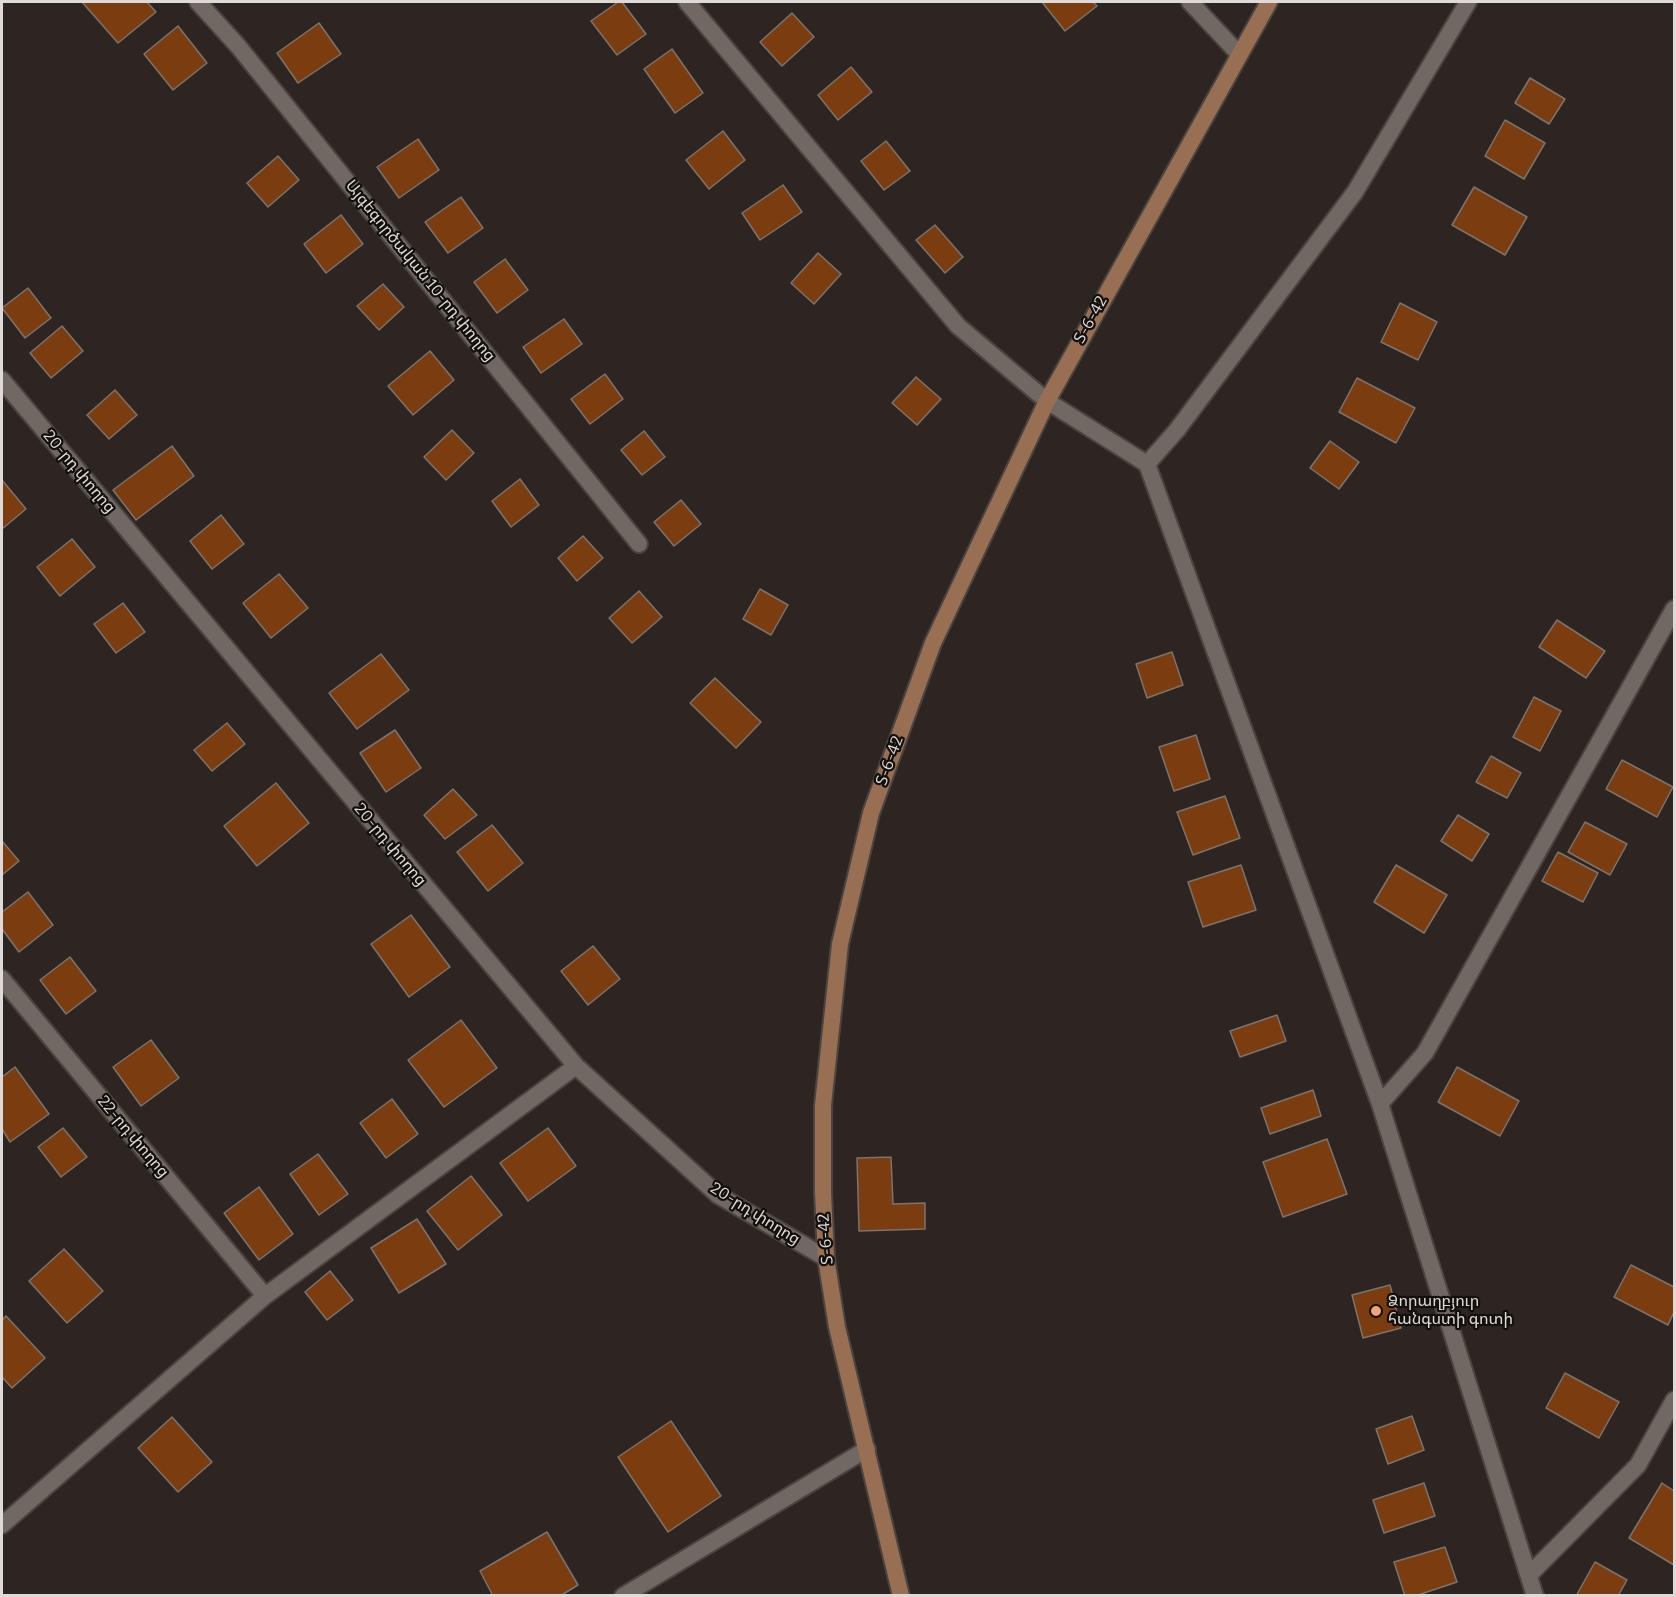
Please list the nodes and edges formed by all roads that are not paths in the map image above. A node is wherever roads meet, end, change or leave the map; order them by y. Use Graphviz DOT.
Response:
graph roads {
  1 [pos="198,2"];
  2 [pos="687,2"];
  3 [pos="1190,2"];
  4 [pos="1269,2"];
  5 [pos="1468,2"];
  6 [pos="1238,53"];
  7 [pos="2,380"];
  8 [pos="1047,401"];
  9 [pos="1147,464"];
  10 [pos="639,544"];
  11 [pos="1674,609"];
  12 [pos="2,979"];
  13 [pos="576,1066"];
  14 [pos="1380,1104"];
  15 [pos="826,1258"];
  16 [pos="265,1296"];
  17 [pos="1674,1400"];
  18 [pos="867,1449"];
  19 [pos="2,1525"];
  20 [pos="1529,1575"];
  21 [pos="623,1596"];
  22 [pos="901,1596"];
  23 [pos="1535,1596"];
  1 -- 10 [label="street, Այգեգործական 10-րդ փողոց"];
  2 -- 8 [label="street"];
  3 -- 6 [label="street"];
  4 -- 6 [label="main road, Տ-6-42 / Տ-6-42"];
  5 -- 9 [label="street"];
  6 -- 8 [label="main road, Տ-6-42 / Տ-6-42"];
  7 -- 13 [label="street, 20-րդ փողոց"];
  8 -- 9 [label="street"];
  8 -- 15 [label="main road, Տ-6-42 / Տ-6-42"];
  9 -- 14 [label="street"];
  11 -- 14 [label="street"];
  12 -- 16 [label="street, 22-րդ փողոց"];
  13 -- 15 [label="street, 20-րդ փողոց"];
  13 -- 16 [label="street"];
  14 -- 20 [label="street"];
  15 -- 18 [label="main road, Տ-6-42 / Տ-6-42"];
  16 -- 19 [label="street"];
  17 -- 20 [label="street"];
  18 -- 21 [label="street"];
  18 -- 22 [label="main road, Տ-6-42 / Տ-6-42"];
  20 -- 23 [label="street"];
}
